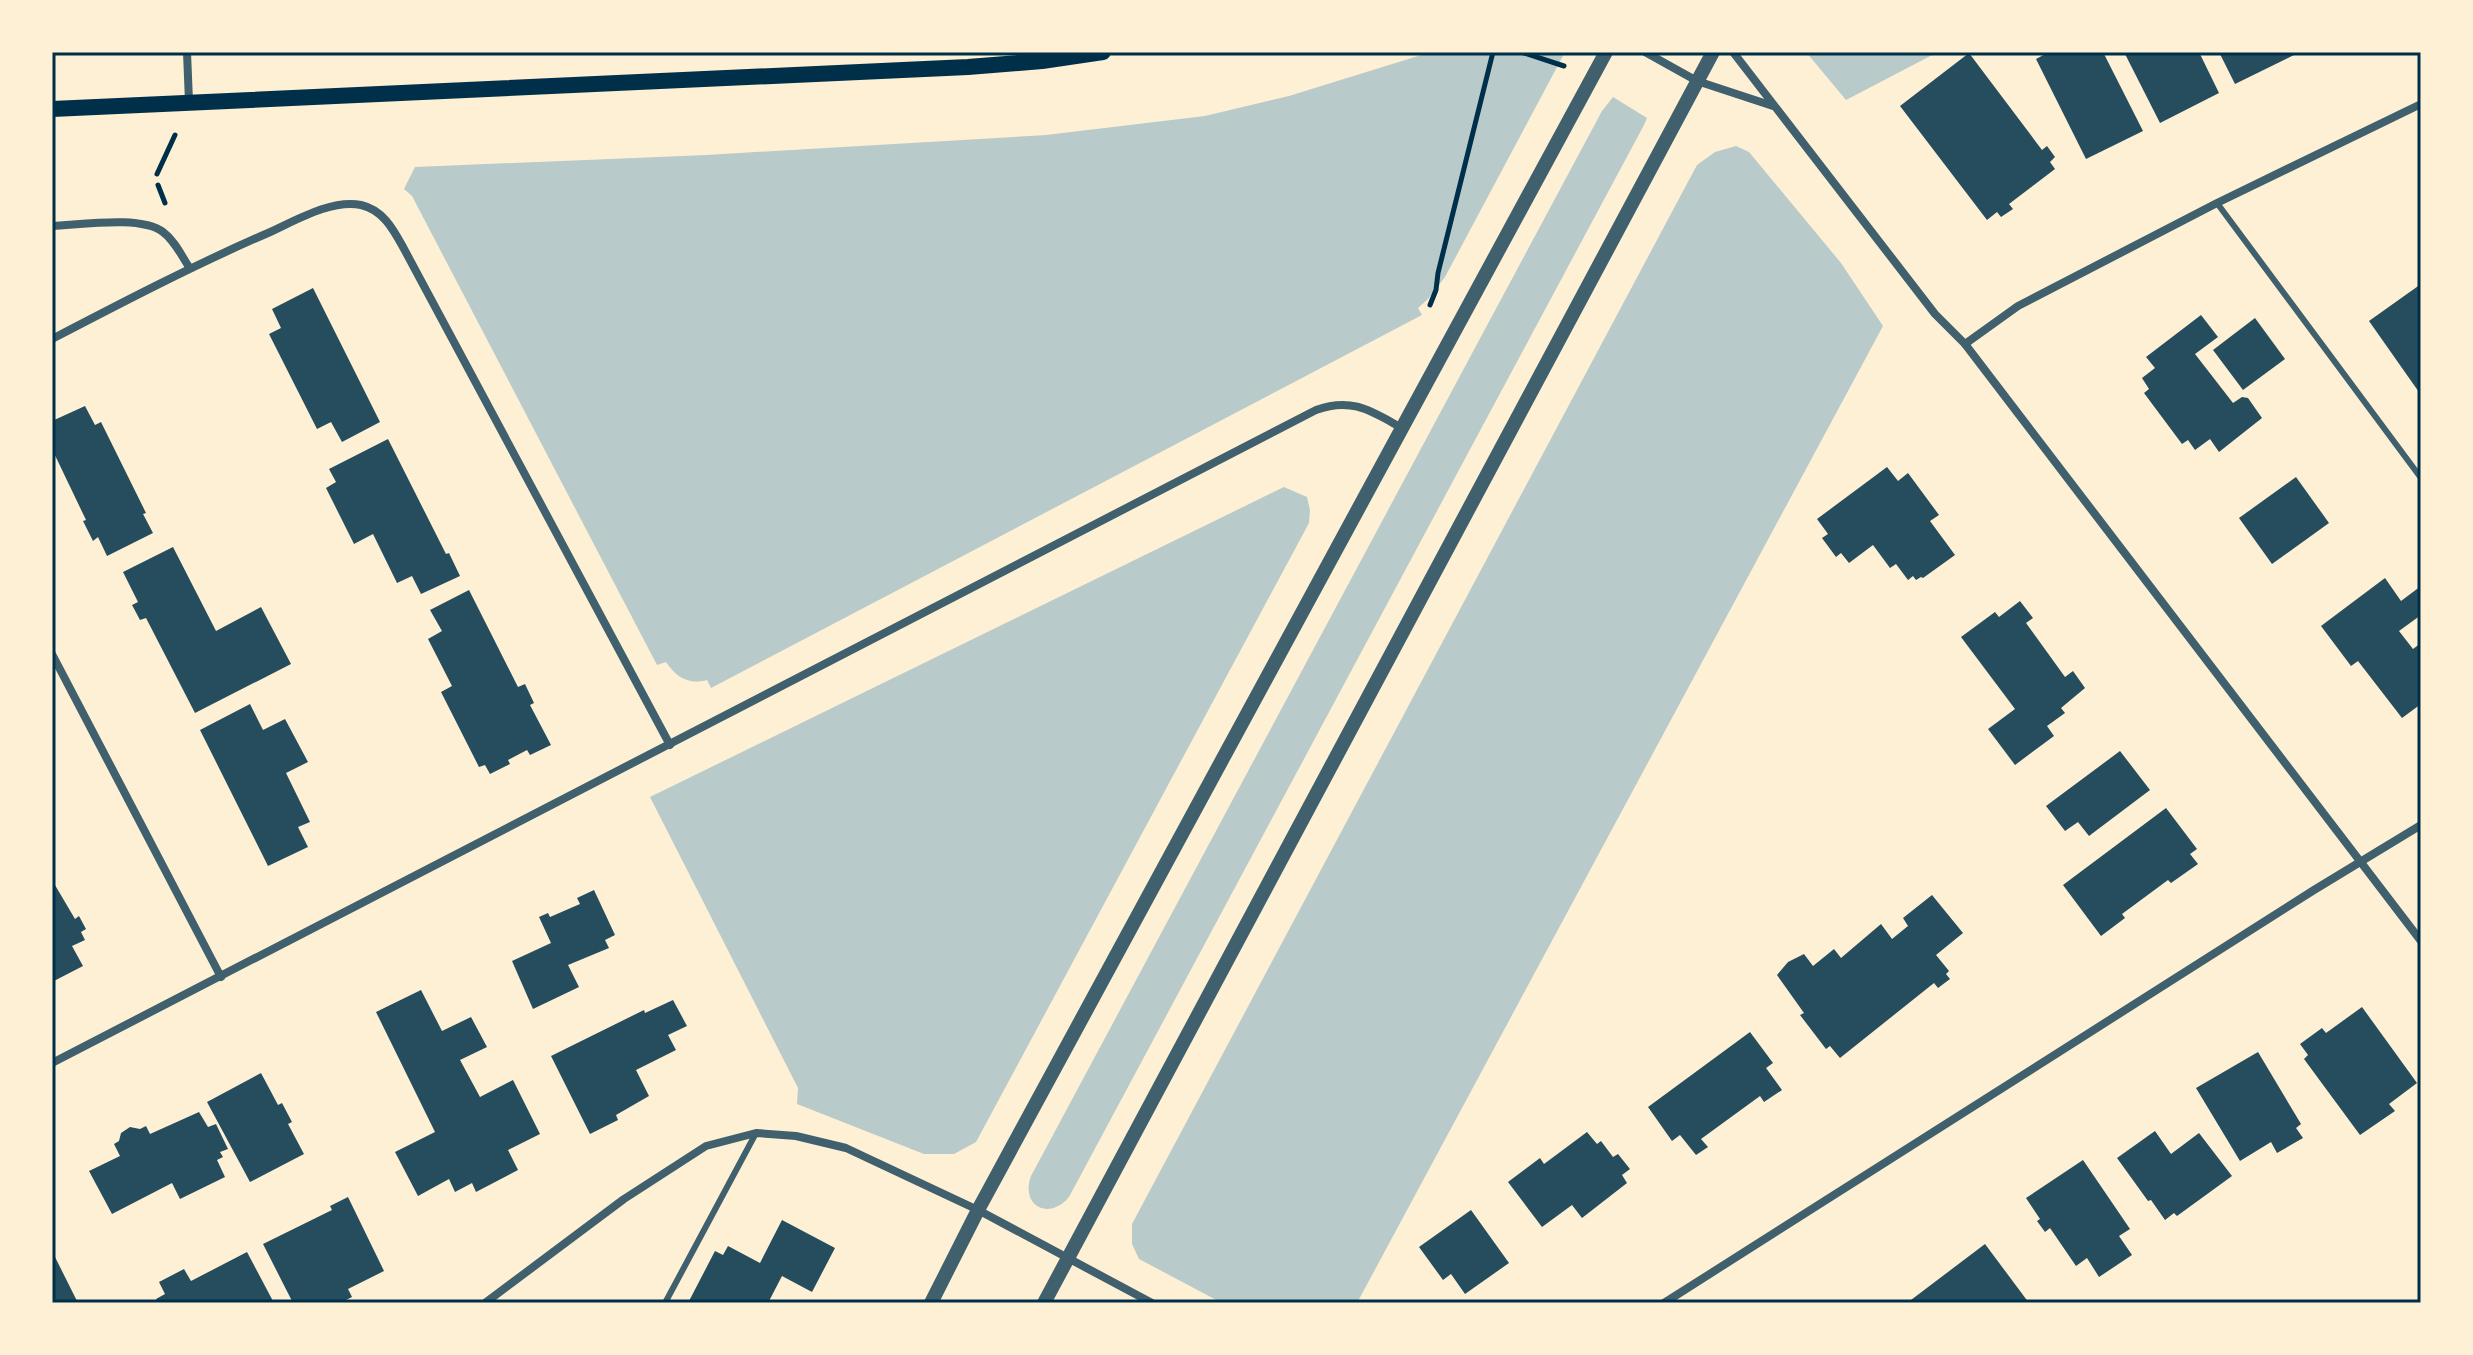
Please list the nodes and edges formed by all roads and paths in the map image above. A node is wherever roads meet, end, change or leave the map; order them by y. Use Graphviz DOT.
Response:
graph roads {
  1 [pos="187,52"];
  2 [pos="1103,52"];
  3 [pos="1493,52"];
  4 [pos="1521,52"];
  5 [pos="1606,52"];
  6 [pos="1645,52"];
  7 [pos="1713,52"];
  8 [pos="1733,52"];
  9 [pos="1564,66"];
  10 [pos="1697,81"];
  11 [pos="189,103"];
  12 [pos="2421,104"];
  13 [pos="1774,106"];
  14 [pos="52,109"];
  15 [pos="157,174"];
  16 [pos="2217,203"];
  17 [pos="52,226"];
  18 [pos="189,267"];
  19 [pos="1430,305"];
  20 [pos="52,339"];
  21 [pos="1965,344"];
  22 [pos="1402,428"];
  23 [pos="2421,478"];
  24 [pos="52,654"];
  25 [pos="670,745"];
  26 [pos="2421,825"];
  27 [pos="2362,862"];
  28 [pos="2421,941"];
  29 [pos="221,977"];
  30 [pos="52,1063"];
  31 [pos="756,1133"];
  32 [pos="978,1210"];
  33 [pos="1067,1258"];
  34 [pos="485,1303"];
  35 [pos="665,1303"];
  36 [pos="931,1303"];
  37 [pos="1044,1303"];
  38 [pos="1152,1303"];
  39 [pos="1664,1303"];
  1 -- 11 [label="street"];
  2 -- 11 [label="main road"];
  3 -- 19 [label="path"];
  4 -- 9 [label="path"];
  5 -- 22 [label="street"];
  6 -- 10 [label="street"];
  7 -- 10 [label="street"];
  8 -- 13 [label="street"];
  10 -- 13 [label="street"];
  10 -- 33 [label="street"];
  11 -- 14 [label="main road"];
  11 -- 15 [label="path"];
  12 -- 16 [label="street"];
  13 -- 21 [label="street"];
  16 -- 21 [label="street"];
  16 -- 23 [label="lane"];
  17 -- 18 [label="street"];
  18 -- 20 [label="street"];
  18 -- 25 [label="street"];
  21 -- 27 [label="street"];
  22 -- 25 [label="street"];
  22 -- 32 [label="street"];
  24 -- 29 [label="street"];
  25 -- 29 [label="street"];
  26 -- 27 [label="street"];
  27 -- 28 [label="street"];
  27 -- 39 [label="street"];
  29 -- 30 [label="street"];
  31 -- 32 [label="street"];
  31 -- 34 [label="street"];
  31 -- 35 [label="lane"];
  32 -- 33 [label="street"];
  32 -- 36 [label="street"];
  33 -- 37 [label="street"];
  33 -- 38 [label="street"];
}
